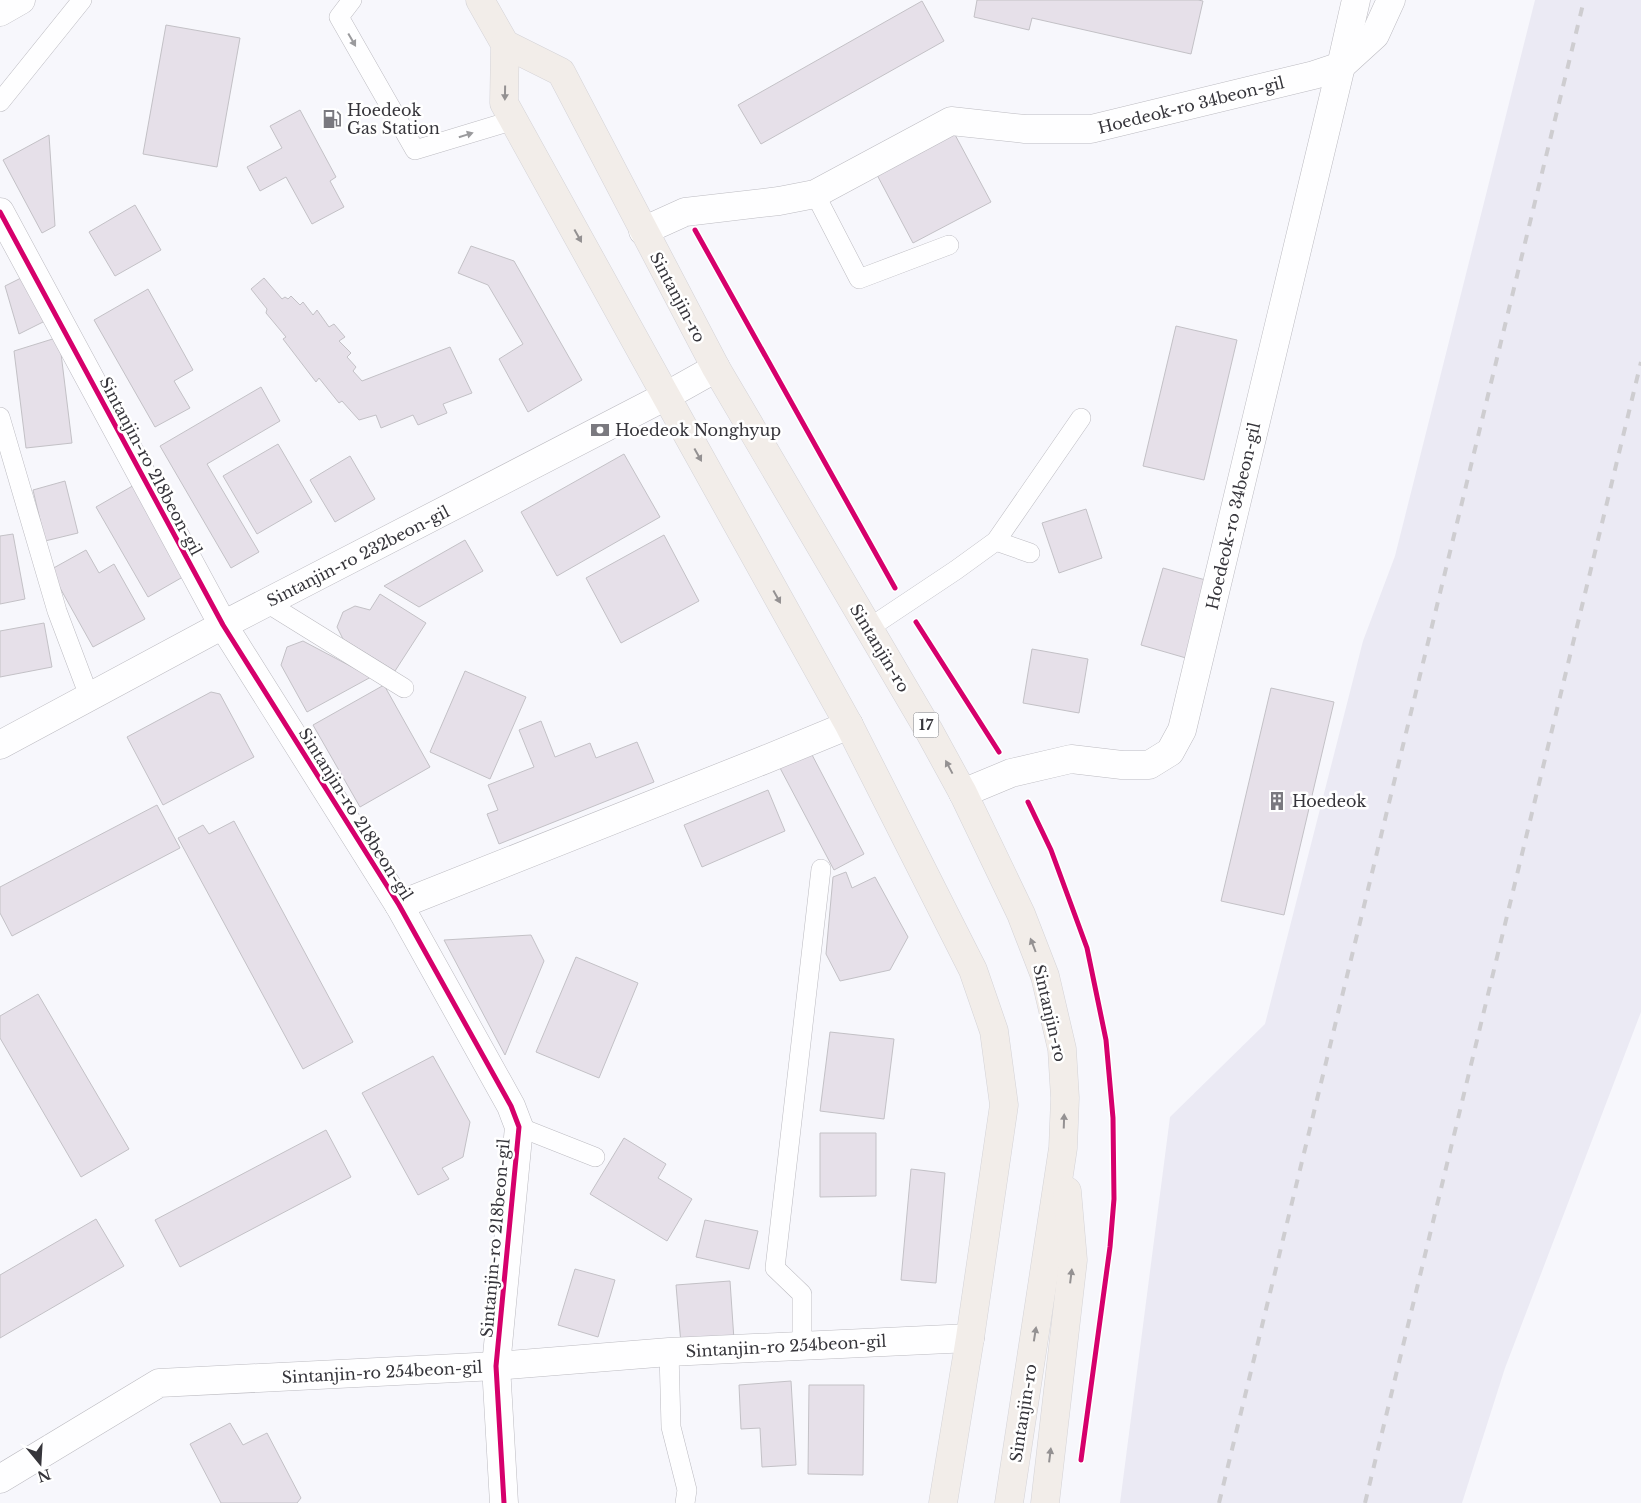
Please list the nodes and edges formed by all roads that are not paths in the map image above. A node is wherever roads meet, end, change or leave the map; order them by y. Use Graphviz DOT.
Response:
graph roads {
  1 [pos="21,0"];
  2 [pos="82,0"];
  3 [pos="352,0"];
  4 [pos="480,0"];
  5 [pos="1356,0"];
  6 [pos="1390,0"];
  7 [pos="0,12"];
  8 [pos="505,44"];
  9 [pos="1341,66"];
  10 [pos="0,102"];
  11 [pos="514,120"];
  12 [pos="815,194"];
  13 [pos="0,212"];
  14 [pos="643,230"];
  15 [pos="949,245"];
  16 [pos="716,368"];
  17 [pos="666,396"];
  18 [pos="0,416"];
  19 [pos="1081,418"];
  20 [pos="996,541"];
  21 [pos="1030,553"];
  22 [pos="267,603"];
  23 [pos="222,625"];
  24 [pos="868,628"];
  25 [pos="404,688"];
  26 [pos="89,696"];
  27 [pos="849,725"];
  28 [pos="0,745"];
  29 [pos="963,793"];
  30 [pos="821,869"];
  31 [pos="399,905"];
  32 [pos="519,1127"];
  33 [pos="1062,1148"];
  34 [pos="595,1157"];
  35 [pos="970,1338"];
  36 [pos="802,1346"];
  37 [pos="668,1352"];
  38 [pos="496,1366"];
  39 [pos="0,1479"];
  40 [pos="504,1503"];
  41 [pos="685,1503"];
  42 [pos="943,1503"];
  43 [pos="1009,1503"];
  44 [pos="1045,1503"];
  1 -- 7 [label="street"];
  2 -- 10 [label="lane"];
  3 -- 11 [label="lane, one-way"];
  4 -- 8 [label="main road"];
  5 -- 9 [label="street, Hoedeok-ro 34beon-gil"];
  6 -- 9 [label="street"];
  8 -- 11 [label="main road, one-way"];
  8 -- 14 [label="main road, Sintanjin-ro / 17"];
  9 -- 12 [label="street, Hoedeok-ro 34beon-gil"];
  9 -- 29 [label="street, Hoedeok-ro 34beon-gil"];
  11 -- 17 [label="main road, one-way"];
  12 -- 14 [label="street, Hoedeok-ro 34beon-gil"];
  12 -- 15 [label="lane"];
  13 -- 23 [label="street, Sintanjin-ro 218beon-gil"];
  14 -- 16 [label="main road, Sintanjin-ro / 17"];
  16 -- 17 [label="street, Sintanjin-ro 232beon-gil"];
  16 -- 24 [label="main road, Sintanjin-ro / 17"];
  17 -- 22 [label="street, Sintanjin-ro 232beon-gil"];
  17 -- 27 [label="main road, one-way"];
  18 -- 26 [label="lane"];
  19 -- 20 [label="lane"];
  20 -- 21 [label="lane"];
  20 -- 24 [label="lane"];
  22 -- 23 [label="street, Sintanjin-ro 232beon-gil"];
  22 -- 25 [label="lane"];
  23 -- 26 [label="street, Sintanjin-ro 232beon-gil"];
  23 -- 31 [label="street, Sintanjin-ro 218beon-gil"];
  29 -- 24 [label="main road, Sintanjin-ro / 17, one-way"];
  26 -- 28 [label="street, Sintanjin-ro 232beon-gil"];
  27 -- 31 [label="street, Sintanjin-ro 218beon-gil"];
  27 -- 35 [label="main road"];
  33 -- 29 [label="main road, Sintanjin-ro / 17, one-way"];
  30 -- 36 [label="lane"];
  31 -- 32 [label="street, Sintanjin-ro 218beon-gil"];
  32 -- 34 [label="lane"];
  32 -- 38 [label="street, Sintanjin-ro 218beon-gil"];
  43 -- 33 [label="main road, Sintanjin-ro / 17, one-way"];
  44 -- 33 [label="main road, one-way"];
  35 -- 36 [label="street, Sintanjin-ro 254beon-gil"];
  35 -- 42 [label="main road"];
  36 -- 37 [label="street, Sintanjin-ro 254beon-gil"];
  37 -- 38 [label="street, Sintanjin-ro 254beon-gil"];
  37 -- 41 [label="lane"];
  38 -- 39 [label="street, Sintanjin-ro 254beon-gil"];
  38 -- 40 [label="street, Sintanjin-ro 218beon-gil"];
}
